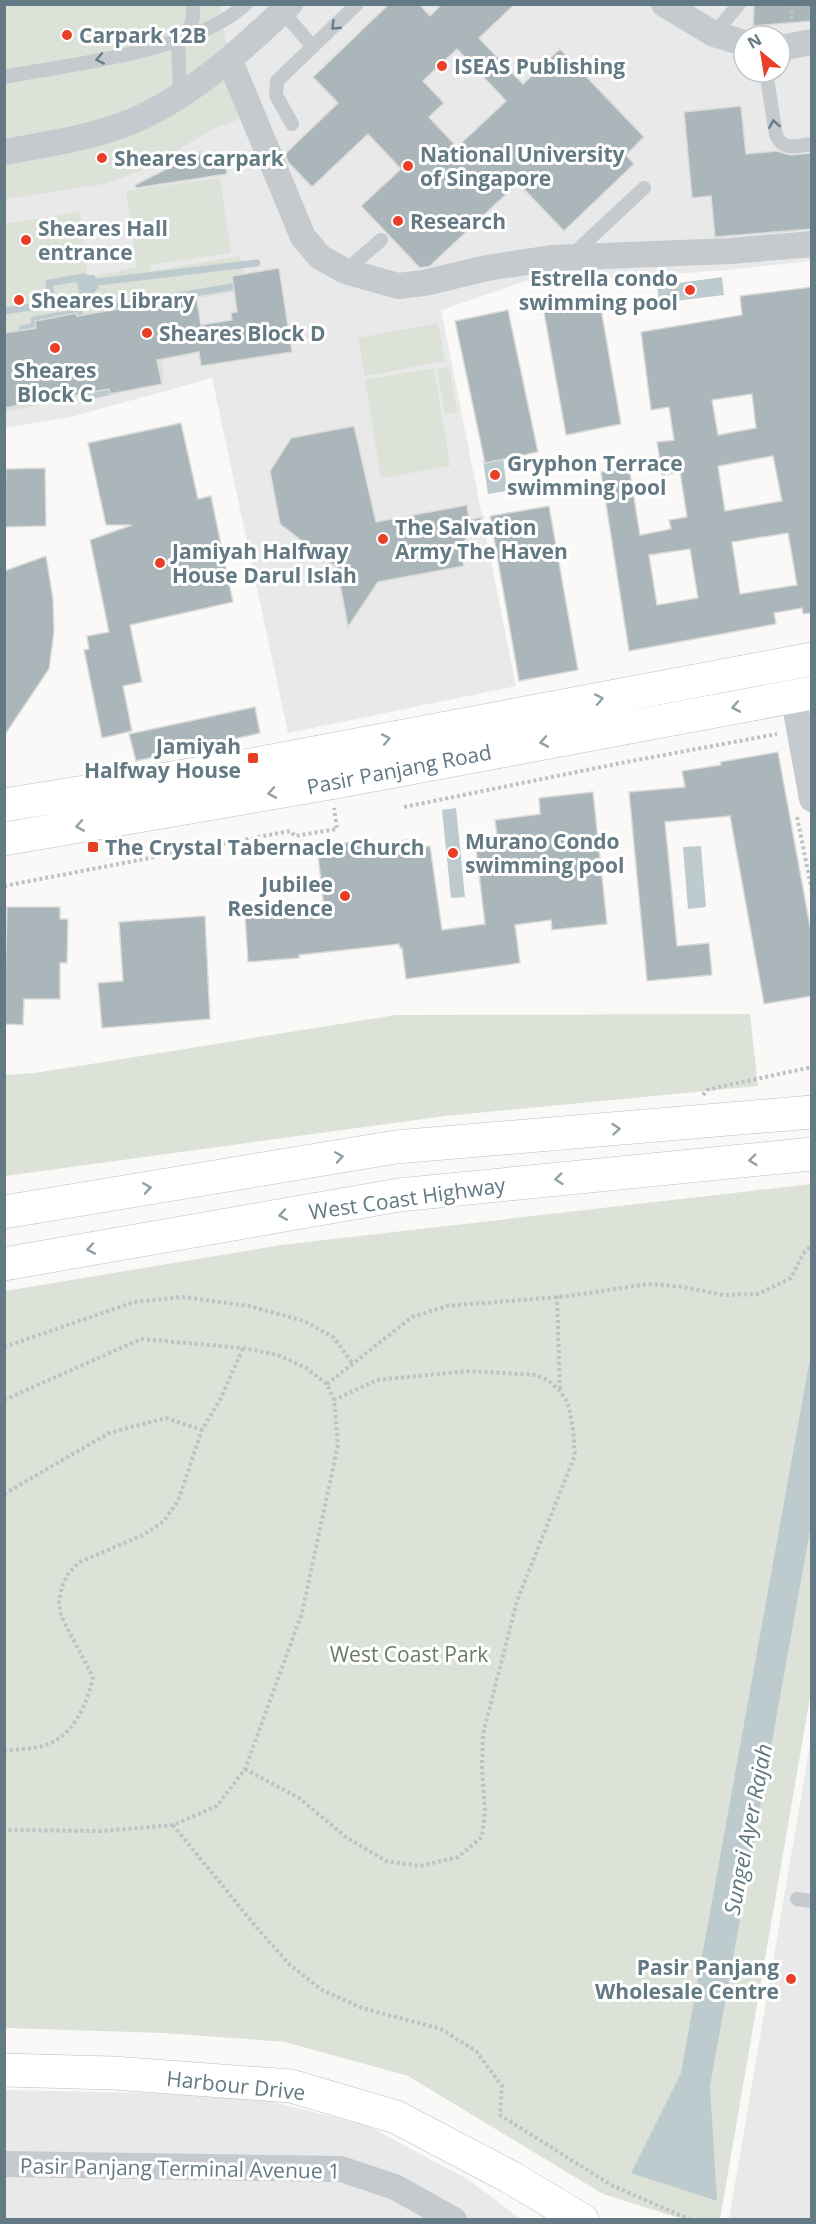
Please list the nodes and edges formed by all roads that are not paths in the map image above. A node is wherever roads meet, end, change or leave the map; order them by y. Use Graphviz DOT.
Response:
graph roads {
  1 [pos="193,4"];
  2 [pos="246,4"];
  3 [pos="357,4"];
  4 [pos="664,4"];
  5 [pos="739,4"];
  6 [pos="286,8"];
  7 [pos="714,34"];
  8 [pos="732,39"];
  9 [pos="178,41"];
  10 [pos="812,42"];
  11 [pos="792,46"];
  12 [pos="314,47"];
  13 [pos="230,61"];
  14 [pos="4,77"];
  15 [pos="768,84"];
  16 [pos="180,96"];
  17 [pos="291,124"];
  18 [pos="812,144"];
  19 [pos="4,152"];
  20 [pos="644,188"];
  21 [pos="381,240"];
  22 [pos="812,244"];
  23 [pos="571,257"];
  24 [pos="345,271"];
  25 [pos="800,661"];
  26 [pos="802,694"];
  27 [pos="329,767"];
  28 [pos="812,800"];
  29 [pos="4,805"];
  30 [pos="4,839"];
  31 [pos="812,1090"];
  32 [pos="812,1112"];
  33 [pos="706,1121"];
  34 [pos="812,1154"];
  35 [pos="4,1212"];
  36 [pos="4,1264"];
  37 [pos="797,1899"];
  38 [pos="812,1901"];
  39 [pos="4,2070"];
  40 [pos="4,2164"];
  41 [pos="454,2220"];
  42 [pos="582,2220"];
  1 -- 9 [label="lane"];
  2 -- 9 [label="lane"];
  3 -- 12 [label="lane, one-way"];
  4 -- 7 [label="street"];
  5 -- 7 [label="lane"];
  6 -- 12 [label="lane"];
  6 -- 13 [label="street"];
  7 -- 8 [label="street"];
  9 -- 14 [label="lane, one-way"];
  9 -- 16 [label="lane"];
  10 -- 11 [label="street"];
  12 -- 17 [label="lane"];
  13 -- 16 [label="street"];
  13 -- 24 [label="street"];
  18 -- 15 [label="lane, one-way"];
  16 -- 19 [label="street"];
  20 -- 23 [label="lane"];
  21 -- 24 [label="lane"];
  22 -- 23 [label="street"];
  23 -- 24 [label="street"];
  25 -- 26 [label="street, Pasir Panjang Road"];
  27 -- 25 [label="main road, Pasir Panjang Road, one-way"];
  26 -- 27 [label="main road, Pasir Panjang Road, one-way"];
  26 -- 28 [label="street, Pasir Panjang Road"];
  27 -- 29 [label="main road, Pasir Panjang Road"];
  27 -- 30 [label="main road, Pasir Panjang Road, one-way"];
  31 -- 33 [label="main road"];
  32 -- 33 [label="main road"];
  35 -- 33 [label="main road, one-way"];
  34 -- 36 [label="main road, West Coast Highway, one-way"];
  37 -- 38 [label="lane"];
  39 -- 42 [label="main road, Harbour Drive"];
  40 -- 41 [label="street, Pasir Panjang Terminal Avenue 1"];
}
